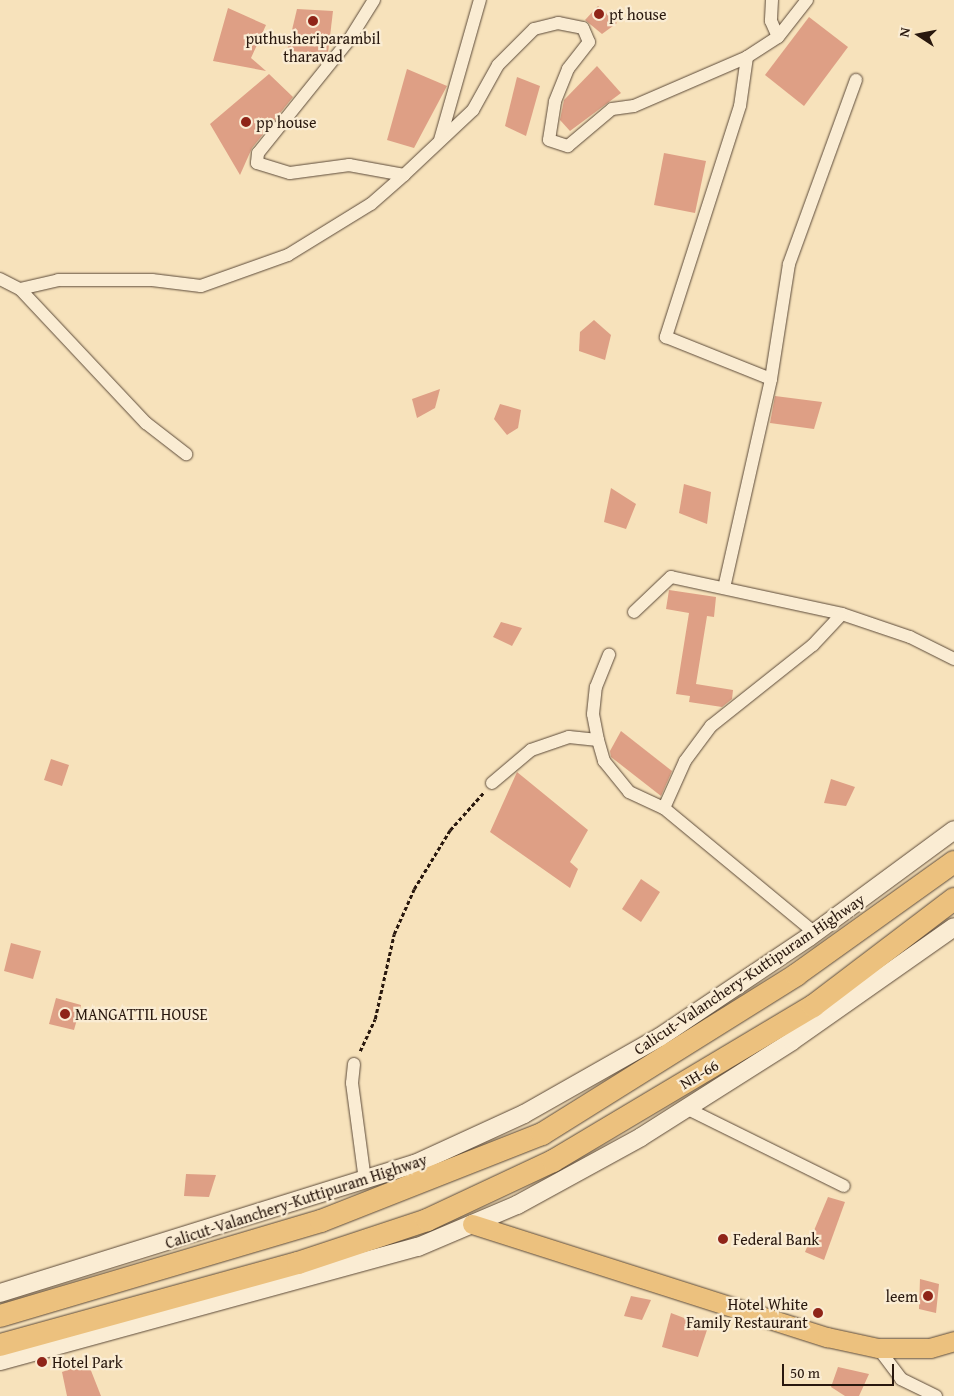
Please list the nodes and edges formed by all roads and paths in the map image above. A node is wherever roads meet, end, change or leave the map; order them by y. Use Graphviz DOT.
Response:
graph roads {
  1 [pos="374,0"];
  2 [pos="480,0"];
  3 [pos="772,0"];
  4 [pos="807,0"];
  5 [pos="778,36"];
  6 [pos="747,57"];
  7 [pos="856,80"];
  8 [pos="440,142"];
  9 [pos="404,175"];
  10 [pos="0,279"];
  11 [pos="20,288"];
  12 [pos="771,379"];
  13 [pos="186,454"];
  14 [pos="724,588"];
  15 [pos="634,612"];
  16 [pos="842,614"];
  17 [pos="609,654"];
  18 [pos="954,660"];
  19 [pos="598,740"];
  20 [pos="492,783"];
  21 [pos="664,808"];
  22 [pos="954,830"];
  23 [pos="954,862"];
  24 [pos="954,899"];
  25 [pos="954,927"];
  26 [pos="815,932"];
  27 [pos="354,1064"];
  28 [pos="686,1108"];
  29 [pos="365,1180"];
  30 [pos="844,1186"];
  31 [pos="472,1224"];
  32 [pos="0,1293"];
  33 [pos="0,1316"];
  34 [pos="954,1341"];
  35 [pos="0,1345"];
  36 [pos="878,1348"];
  37 [pos="0,1361"];
  38 [pos="936,1396"];
  1 -- 9 [label="street"];
  2 -- 8 [label="street"];
  3 -- 5 [label="street"];
  4 -- 5 [label="street"];
  5 -- 6 [label="street"];
  6 -- 8 [label="street"];
  6 -- 12 [label="street"];
  7 -- 12 [label="street"];
  8 -- 9 [label="street"];
  9 -- 11 [label="street"];
  10 -- 11 [label="street"];
  11 -- 13 [label="street"];
  12 -- 14 [label="street"];
  14 -- 15 [label="street"];
  14 -- 16 [label="street"];
  16 -- 18 [label="street"];
  16 -- 21 [label="street"];
  17 -- 19 [label="street"];
  19 -- 20 [label="street"];
  19 -- 21 [label="street"];
  20 -- 27 [label="path"];
  21 -- 26 [label="street"];
  22 -- 26 [label="street, Calicut-Valanchery-Kuttipuram Highway"];
  23 -- 33 [label="highway, Calicut-Valanchery-Kuttipuram Highway"];
  24 -- 35 [label="highway, NH-66"];
  25 -- 28 [label="street"];
  26 -- 29 [label="street, Calicut-Valanchery-Kuttipuram Highway"];
  27 -- 29 [label="street"];
  28 -- 30 [label="street"];
  28 -- 31 [label="street"];
  29 -- 32 [label="street, Calicut-Valanchery-Kuttipuram Highway"];
  31 -- 36 [label="main road"];
  31 -- 37 [label="street"];
  34 -- 36 [label="main road"];
  36 -- 38 [label="street"];
}
